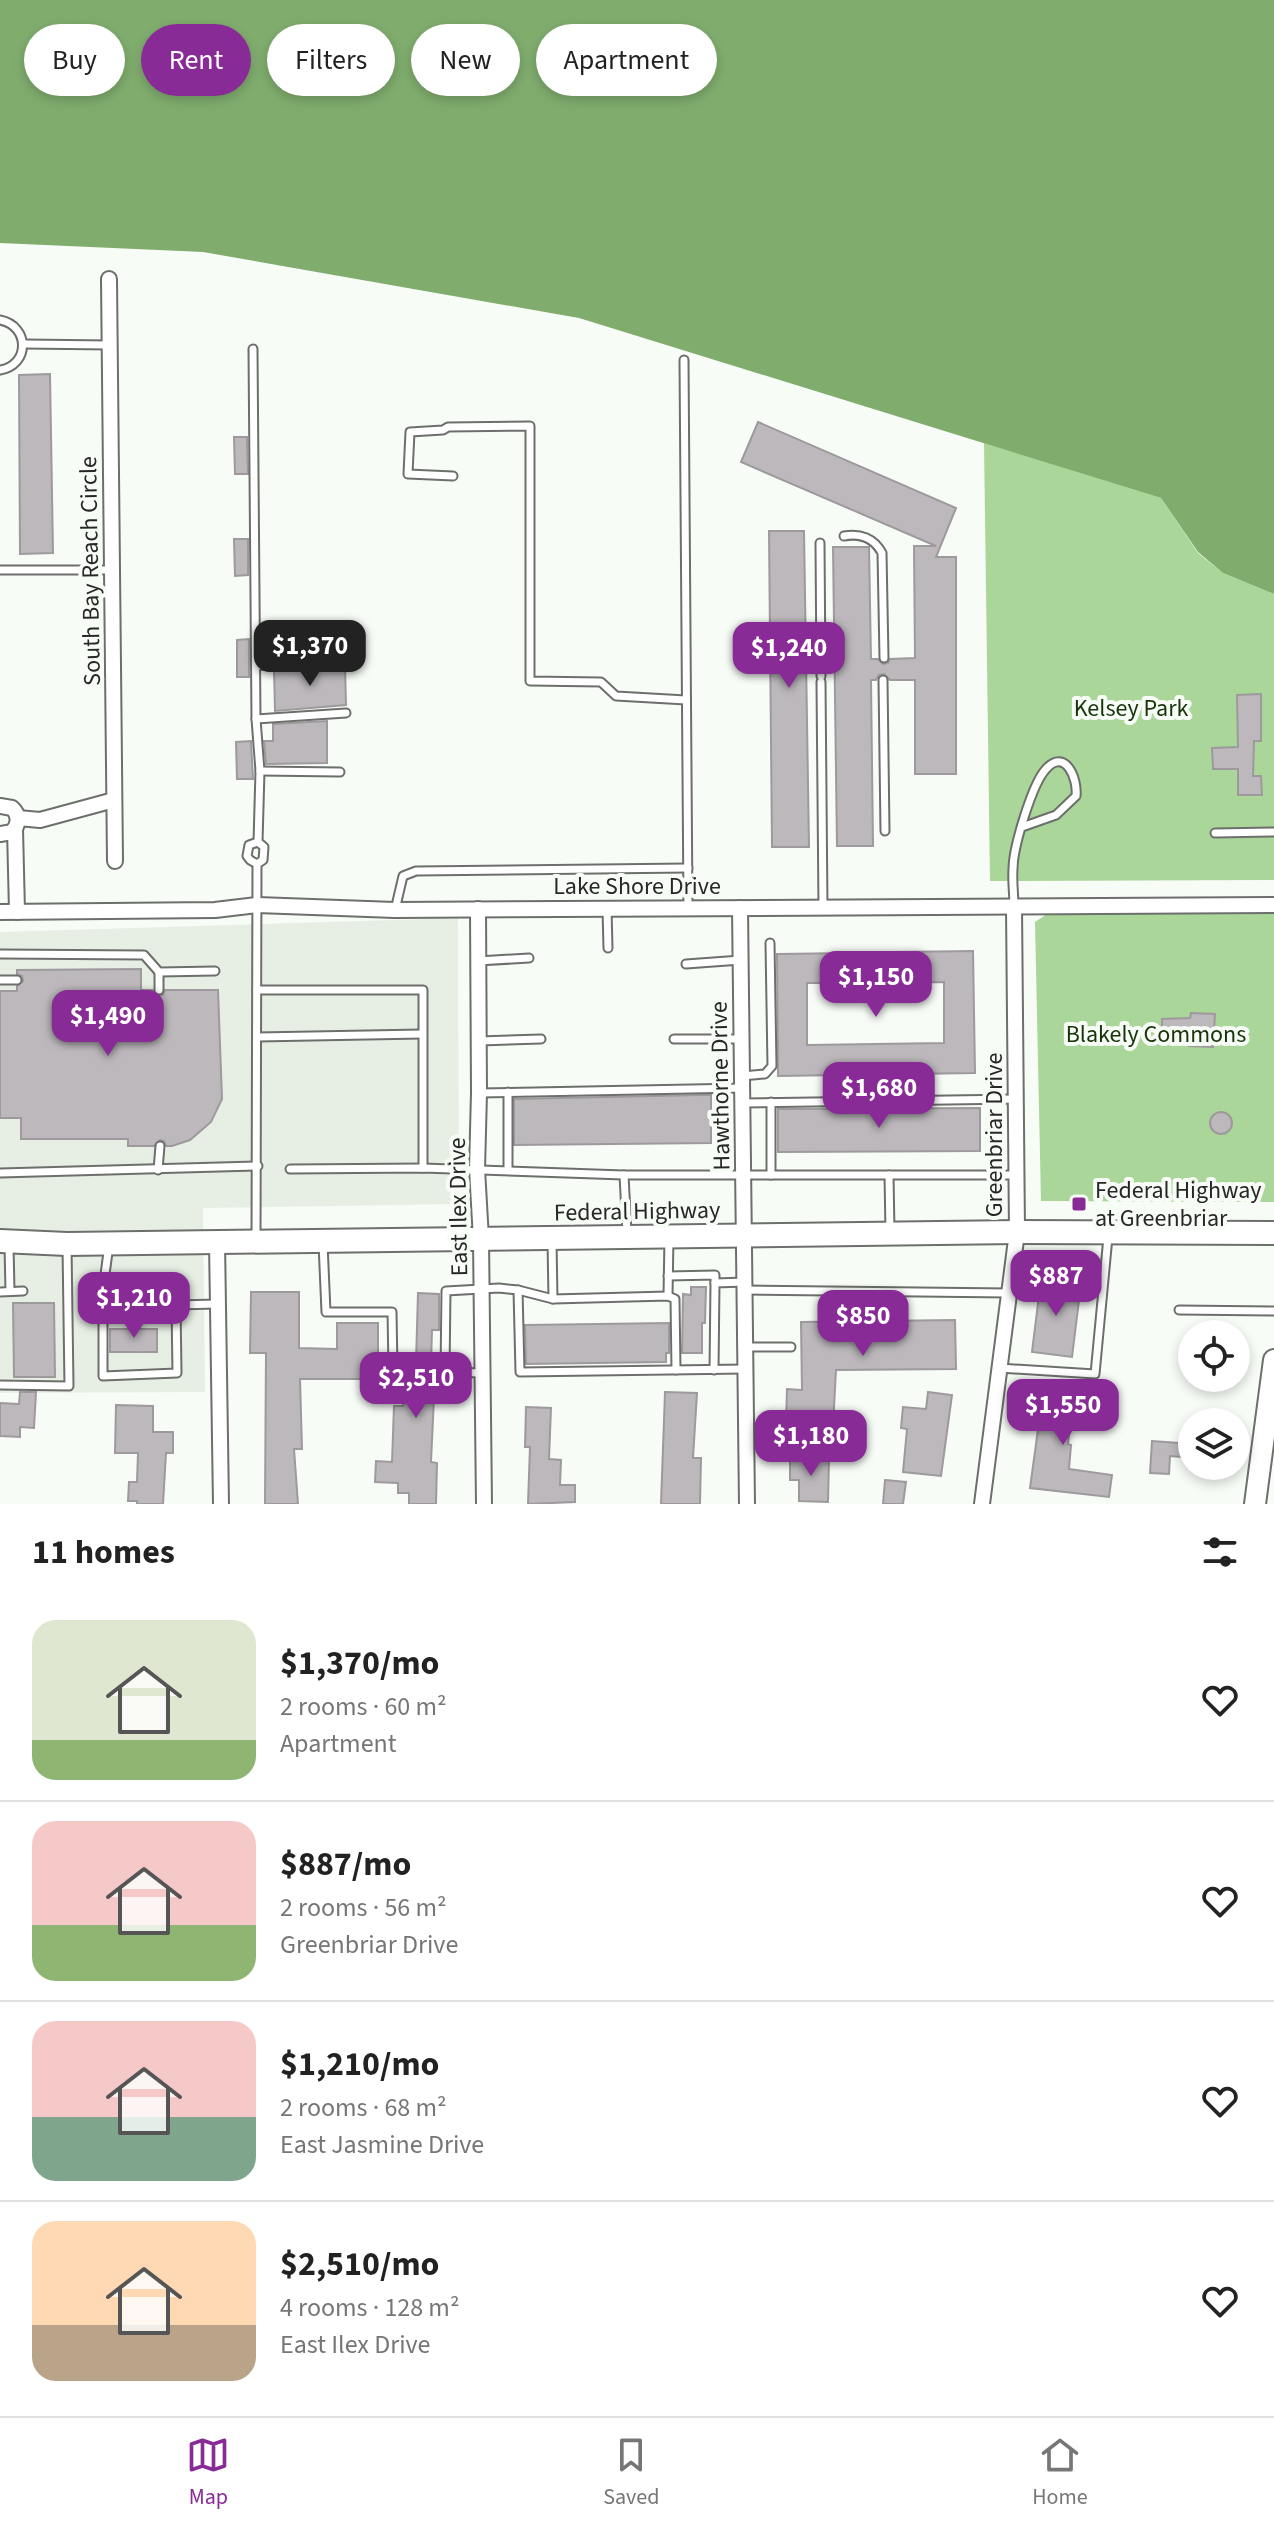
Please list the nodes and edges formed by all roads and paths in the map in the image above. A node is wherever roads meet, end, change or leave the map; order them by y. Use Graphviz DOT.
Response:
graph roads {
  1 [pos="109,279"];
  2 [pos="0,320"];
  3 [pos="24,344"];
  4 [pos="110,345"];
  5 [pos="253,349"];
  6 [pos="684,360"];
  7 [pos="0,370"];
  8 [pos="453,476"];
  9 [pos="844,536"];
  10 [pos="820,543"];
  11 [pos="0,570"];
  12 [pos="112,570"];
  13 [pos="344,656"];
  14 [pos="884,658"];
  15 [pos="256,666"];
  16 [pos="883,680"];
  17 [pos="686,700"];
  18 [pos="346,713"];
  19 [pos="256,719"];
  20 [pos="260,771"];
  21 [pos="340,772"];
  22 [pos="114,800"];
  23 [pos="0,806"];
  24 [pos="16,824"];
  25 [pos="1022,827"];
  26 [pos="885,831"];
  27 [pos="1274,832"];
  28 [pos="1215,833"];
  29 [pos="0,834"];
  30 [pos="258,842"];
  31 [pos="115,861"];
  32 [pos="257,864"];
  33 [pos="688,868"];
  34 [pos="257,905"];
  35 [pos="1274,905"];
  36 [pos="1014,907"];
  37 [pos="688,908"];
  38 [pos="740,908"];
  39 [pos="823,908"];
  40 [pos="478,909"];
  41 [pos="607,909"];
  42 [pos="395,910"];
  43 [pos="0,912"];
  44 [pos="17,912"];
  45 [pos="770,943"];
  46 [pos="608,948"];
  47 [pos="0,954"];
  48 [pos="529,958"];
  49 [pos="741,960"];
  50 [pos="478,961"];
  51 [pos="686,964"];
  52 [pos="215,971"];
  53 [pos="159,972"];
  54 [pos="0,980"];
  55 [pos="17,980"];
  56 [pos="159,990"];
  57 [pos="257,990"];
  58 [pos="422,1034"];
  59 [pos="257,1037"];
  60 [pos="541,1039"];
  61 [pos="674,1039"];
  62 [pos="742,1039"];
  63 [pos="479,1041"];
  64 [pos="742,1089"];
  65 [pos="508,1092"];
  66 [pos="479,1093"];
  67 [pos="1016,1099"];
  68 [pos="771,1102"];
  69 [pos="160,1146"];
  70 [pos="258,1166"];
  71 [pos="423,1168"];
  72 [pos="290,1169"];
  73 [pos="477,1169"];
  74 [pos="158,1170"];
  75 [pos="508,1170"];
  76 [pos="0,1173"];
  77 [pos="624,1175"];
  78 [pos="744,1175"];
  79 [pos="771,1175"];
  80 [pos="889,1175"];
  81 [pos="1016,1175"];
  82 [pos="1017,1232"];
  83 [pos="1108,1232"];
  84 [pos="1274,1233"];
  85 [pos="890,1234"];
  86 [pos="744,1236"];
  87 [pos="627,1237"];
  88 [pos="669,1237"];
  89 [pos="552,1238"];
  90 [pos="481,1239"];
  91 [pos="4,1241"];
  92 [pos="256,1241"];
  93 [pos="323,1241"];
  94 [pos="217,1242"];
  95 [pos="109,1243"];
  96 [pos="67,1244"];
  97 [pos="668,1276"];
  98 [pos="715,1283"];
  99 [pos="745,1286"];
  100 [pos="103,1289"];
  101 [pos="481,1289"];
  102 [pos="518,1290"];
  103 [pos="10,1291"];
  104 [pos="23,1291"];
  105 [pos="0,1292"];
  106 [pos="1009,1293"];
  107 [pos="668,1296"];
  108 [pos="553,1299"];
  109 [pos="218,1304"];
  110 [pos="176,1305"];
  111 [pos="1179,1310"];
  112 [pos="1274,1311"];
  113 [pos="745,1347"];
  114 [pos="791,1347"];
  115 [pos="1274,1360"];
  116 [pos="999,1368"];
  117 [pos="393,1369"];
  118 [pos="745,1369"];
  119 [pos="676,1370"];
  120 [pos="714,1370"];
  121 [pos="482,1373"];
  122 [pos="0,1385"];
  123 [pos="1272,1396"];
  124 [pos="221,1504"];
  125 [pos="484,1504"];
  126 [pos="747,1504"];
  127 [pos="982,1504"];
  128 [pos="1255,1504"];
  1 -- 4 [label="street, South Bay Reach Circle"];
  2 -- 3 [label="lane"];
  3 -- 4 [label="lane"];
  3 -- 7 [label="lane"];
  4 -- 12 [label="street, South Bay Reach Circle"];
  5 -- 15 [label="lane"];
  6 -- 17 [label="lane"];
  8 -- 17 [label="lane"];
  9 -- 14 [label="lane"];
  10 -- 39 [label="lane"];
  11 -- 12 [label="lane"];
  12 -- 22 [label="street, South Bay Reach Circle"];
  13 -- 15 [label="lane"];
  15 -- 19 [label="lane"];
  16 -- 26 [label="lane"];
  17 -- 33 [label="lane"];
  18 -- 19 [label="lane"];
  19 -- 20 [label="lane"];
  20 -- 21 [label="lane"];
  20 -- 30 [label="lane"];
  22 -- 24 [label="street"];
  22 -- 31 [label="street, South Bay Reach Circle"];
  23 -- 24 [label="street"];
  24 -- 29 [label="street"];
  24 -- 44 [label="street"];
  25 -- 25 [label="lane"];
  25 -- 36 [label="lane"];
  27 -- 28 [label="lane"];
  30 -- 32 [label="lane"];
  30 -- 32 [label="lane"];
  32 -- 34 [label="lane"];
  33 -- 37 [label="lane"];
  33 -- 42 [label="lane"];
  34 -- 42 [label="street, Lake Shore Drive"];
  34 -- 44 [label="street, Lake Shore Drive"];
  34 -- 57 [label="lane"];
  35 -- 36 [label="street, Lake Shore Drive"];
  36 -- 39 [label="street, Lake Shore Drive"];
  36 -- 67 [label="street, Greenbriar Drive"];
  37 -- 38 [label="street, Lake Shore Drive"];
  37 -- 41 [label="street, Lake Shore Drive"];
  38 -- 39 [label="street, Lake Shore Drive"];
  38 -- 49 [label="street, Hawthorne Drive"];
  40 -- 41 [label="street, Lake Shore Drive"];
  40 -- 42 [label="street, Lake Shore Drive"];
  40 -- 50 [label="street, East Ilex Drive"];
  41 -- 46 [label="lane"];
  43 -- 44 [label="street, Lake Shore Drive"];
  45 -- 64 [label="lane"];
  47 -- 53 [label="lane"];
  48 -- 50 [label="lane"];
  49 -- 51 [label="lane"];
  49 -- 62 [label="street, Hawthorne Drive"];
  50 -- 63 [label="street, East Ilex Drive"];
  52 -- 53 [label="lane"];
  53 -- 56 [label="lane"];
  54 -- 55 [label="lane"];
  57 -- 58 [label="lane"];
  57 -- 59 [label="lane"];
  58 -- 59 [label="lane"];
  58 -- 71 [label="lane"];
  59 -- 70 [label="lane"];
  60 -- 63 [label="lane"];
  61 -- 62 [label="lane"];
  62 -- 64 [label="street, Hawthorne Drive"];
  63 -- 66 [label="street, East Ilex Drive"];
  64 -- 65 [label="lane"];
  64 -- 68 [label="lane"];
  64 -- 78 [label="street, Hawthorne Drive"];
  65 -- 66 [label="lane"];
  65 -- 75 [label="lane"];
  66 -- 73 [label="street, East Ilex Drive"];
  67 -- 68 [label="lane"];
  67 -- 81 [label="street, Greenbriar Drive"];
  68 -- 79 [label="lane"];
  69 -- 74 [label="lane"];
  70 -- 74 [label="lane"];
  70 -- 92 [label="lane"];
  71 -- 72 [label="lane"];
  71 -- 73 [label="lane"];
  73 -- 75 [label="lane"];
  73 -- 90 [label="street, East Ilex Drive"];
  74 -- 76 [label="lane"];
  75 -- 77 [label="lane"];
  77 -- 78 [label="lane"];
  77 -- 87 [label="lane"];
  78 -- 79 [label="lane"];
  78 -- 86 [label="street, Hawthorne Drive"];
  79 -- 80 [label="lane"];
  80 -- 81 [label="lane"];
  80 -- 85 [label="lane"];
  81 -- 82 [label="street, Greenbriar Drive"];
  82 -- 83 [label="main road, Federal Highway"];
  82 -- 85 [label="main road, Federal Highway"];
  82 -- 106 [label="street, Greenbriar Drive"];
  83 -- 84 [label="main road, Federal Highway"];
  83 -- 116 [label="lane"];
  85 -- 86 [label="main road, Federal Highway"];
  86 -- 88 [label="main road, Federal Highway"];
  86 -- 99 [label="street, Hawthorne Drive"];
  87 -- 88 [label="main road, Federal Highway"];
  87 -- 89 [label="main road, Federal Highway"];
  88 -- 97 [label="lane"];
  89 -- 90 [label="main road, Federal Highway"];
  89 -- 108 [label="lane"];
  90 -- 93 [label="main road, Federal Highway"];
  90 -- 101 [label="street, East Ilex Drive"];
  91 -- 96 [label="main road, Federal Highway"];
  91 -- 103 [label="lane"];
  92 -- 93 [label="main road, Federal Highway"];
  92 -- 94 [label="main road, Federal Highway"];
  93 -- 117 [label="lane"];
  94 -- 95 [label="main road, Federal Highway"];
  94 -- 109 [label="street"];
  95 -- 96 [label="main road, Federal Highway"];
  95 -- 100 [label="lane"];
  96 -- 122 [label="lane"];
  97 -- 98 [label="lane"];
  97 -- 107 [label="lane"];
  98 -- 99 [label="lane"];
  98 -- 120 [label="lane"];
  99 -- 106 [label="lane"];
  99 -- 113 [label="street, Hawthorne Drive"];
  100 -- 110 [label="lane"];
  100 -- 110 [label="lane"];
  101 -- 102 [label="lane"];
  101 -- 121 [label="street, East Ilex Drive"];
  101 -- 121 [label="lane"];
  102 -- 108 [label="lane"];
  102 -- 119 [label="lane"];
  103 -- 104 [label="lane"];
  103 -- 105 [label="lane"];
  106 -- 116 [label="street, Greenbriar Drive"];
  107 -- 108 [label="lane"];
  107 -- 119 [label="lane"];
  109 -- 110 [label="lane"];
  109 -- 124 [label="street"];
  111 -- 112 [label="lane"];
  113 -- 114 [label="lane"];
  113 -- 118 [label="street, Hawthorne Drive"];
  115 -- 123 [label="street"];
  116 -- 127 [label="street, Greenbriar Drive"];
  118 -- 120 [label="lane"];
  118 -- 126 [label="street, Hawthorne Drive"];
  119 -- 120 [label="lane"];
  121 -- 125 [label="street, East Ilex Drive"];
  123 -- 128 [label="street"];
}
